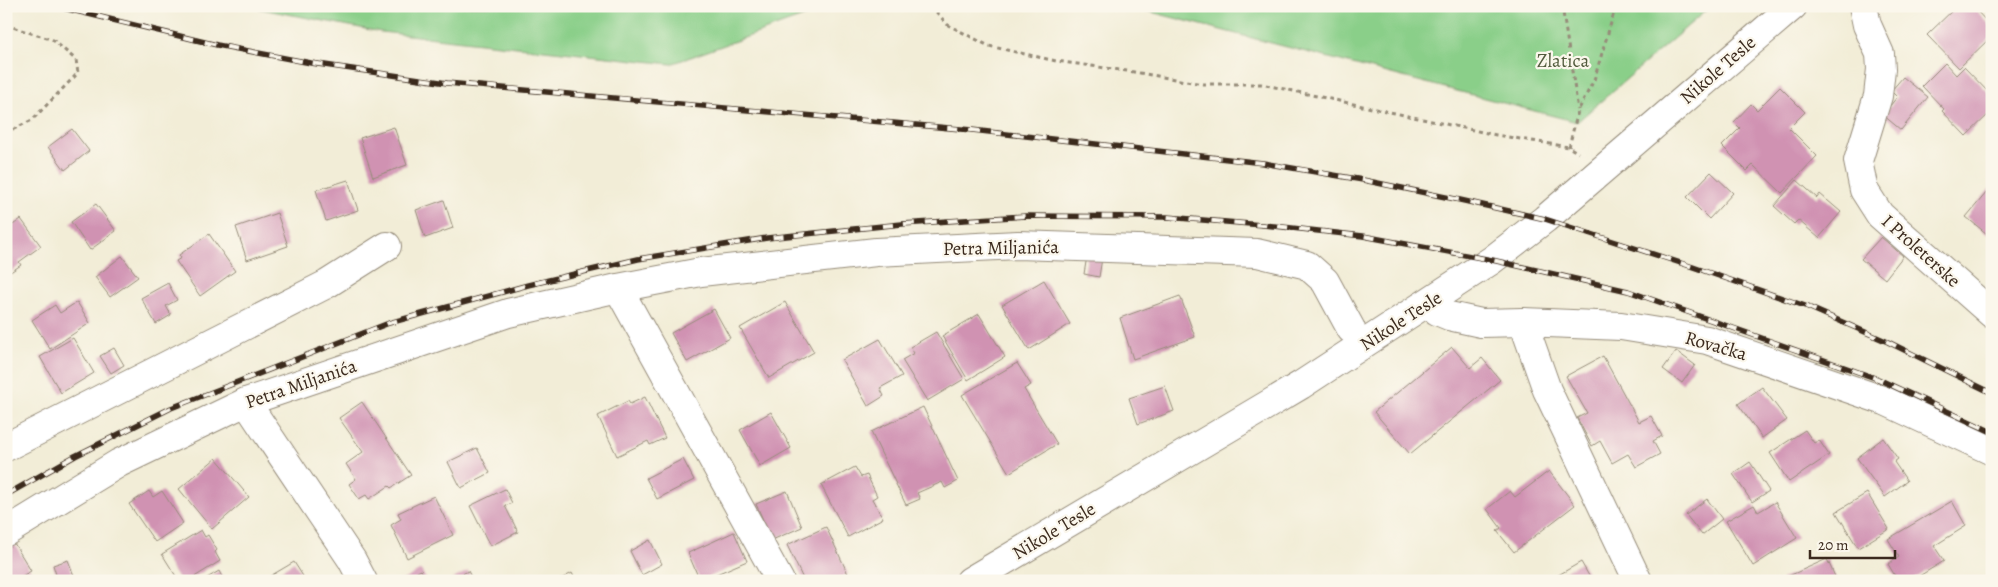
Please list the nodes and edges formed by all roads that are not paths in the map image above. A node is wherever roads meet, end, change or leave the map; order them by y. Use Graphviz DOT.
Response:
graph roads {
  1 [pos="1793,6"];
  2 [pos="1863,6"];
  3 [pos="386,246"];
  4 [pos="618,288"];
  5 [pos="1430,302"];
  6 [pos="1992,314"];
  7 [pos="1523,322"];
  8 [pos="1351,329"];
  9 [pos="246,402"];
  10 [pos="6,447"];
  11 [pos="1992,452"];
  12 [pos="6,532"];
  13 [pos="363,581"];
  14 [pos="780,581"];
  15 [pos="970,581"];
  16 [pos="1638,581"];
  1 -- 5 [label="street, Nikole Tesle"];
  2 -- 6 [label="street, I Proleterske"];
  3 -- 10 [label="street"];
  4 -- 8 [label="street, Petra Miljanića"];
  4 -- 9 [label="street, Petra Miljanića"];
  4 -- 14 [label="street"];
  5 -- 7 [label="street, Rovačka"];
  5 -- 15 [label="street, Nikole Tesle"];
  7 -- 11 [label="street, Rovačka"];
  7 -- 16 [label="street"];
  9 -- 12 [label="street, Petra Miljanića"];
  9 -- 13 [label="street"];
}
